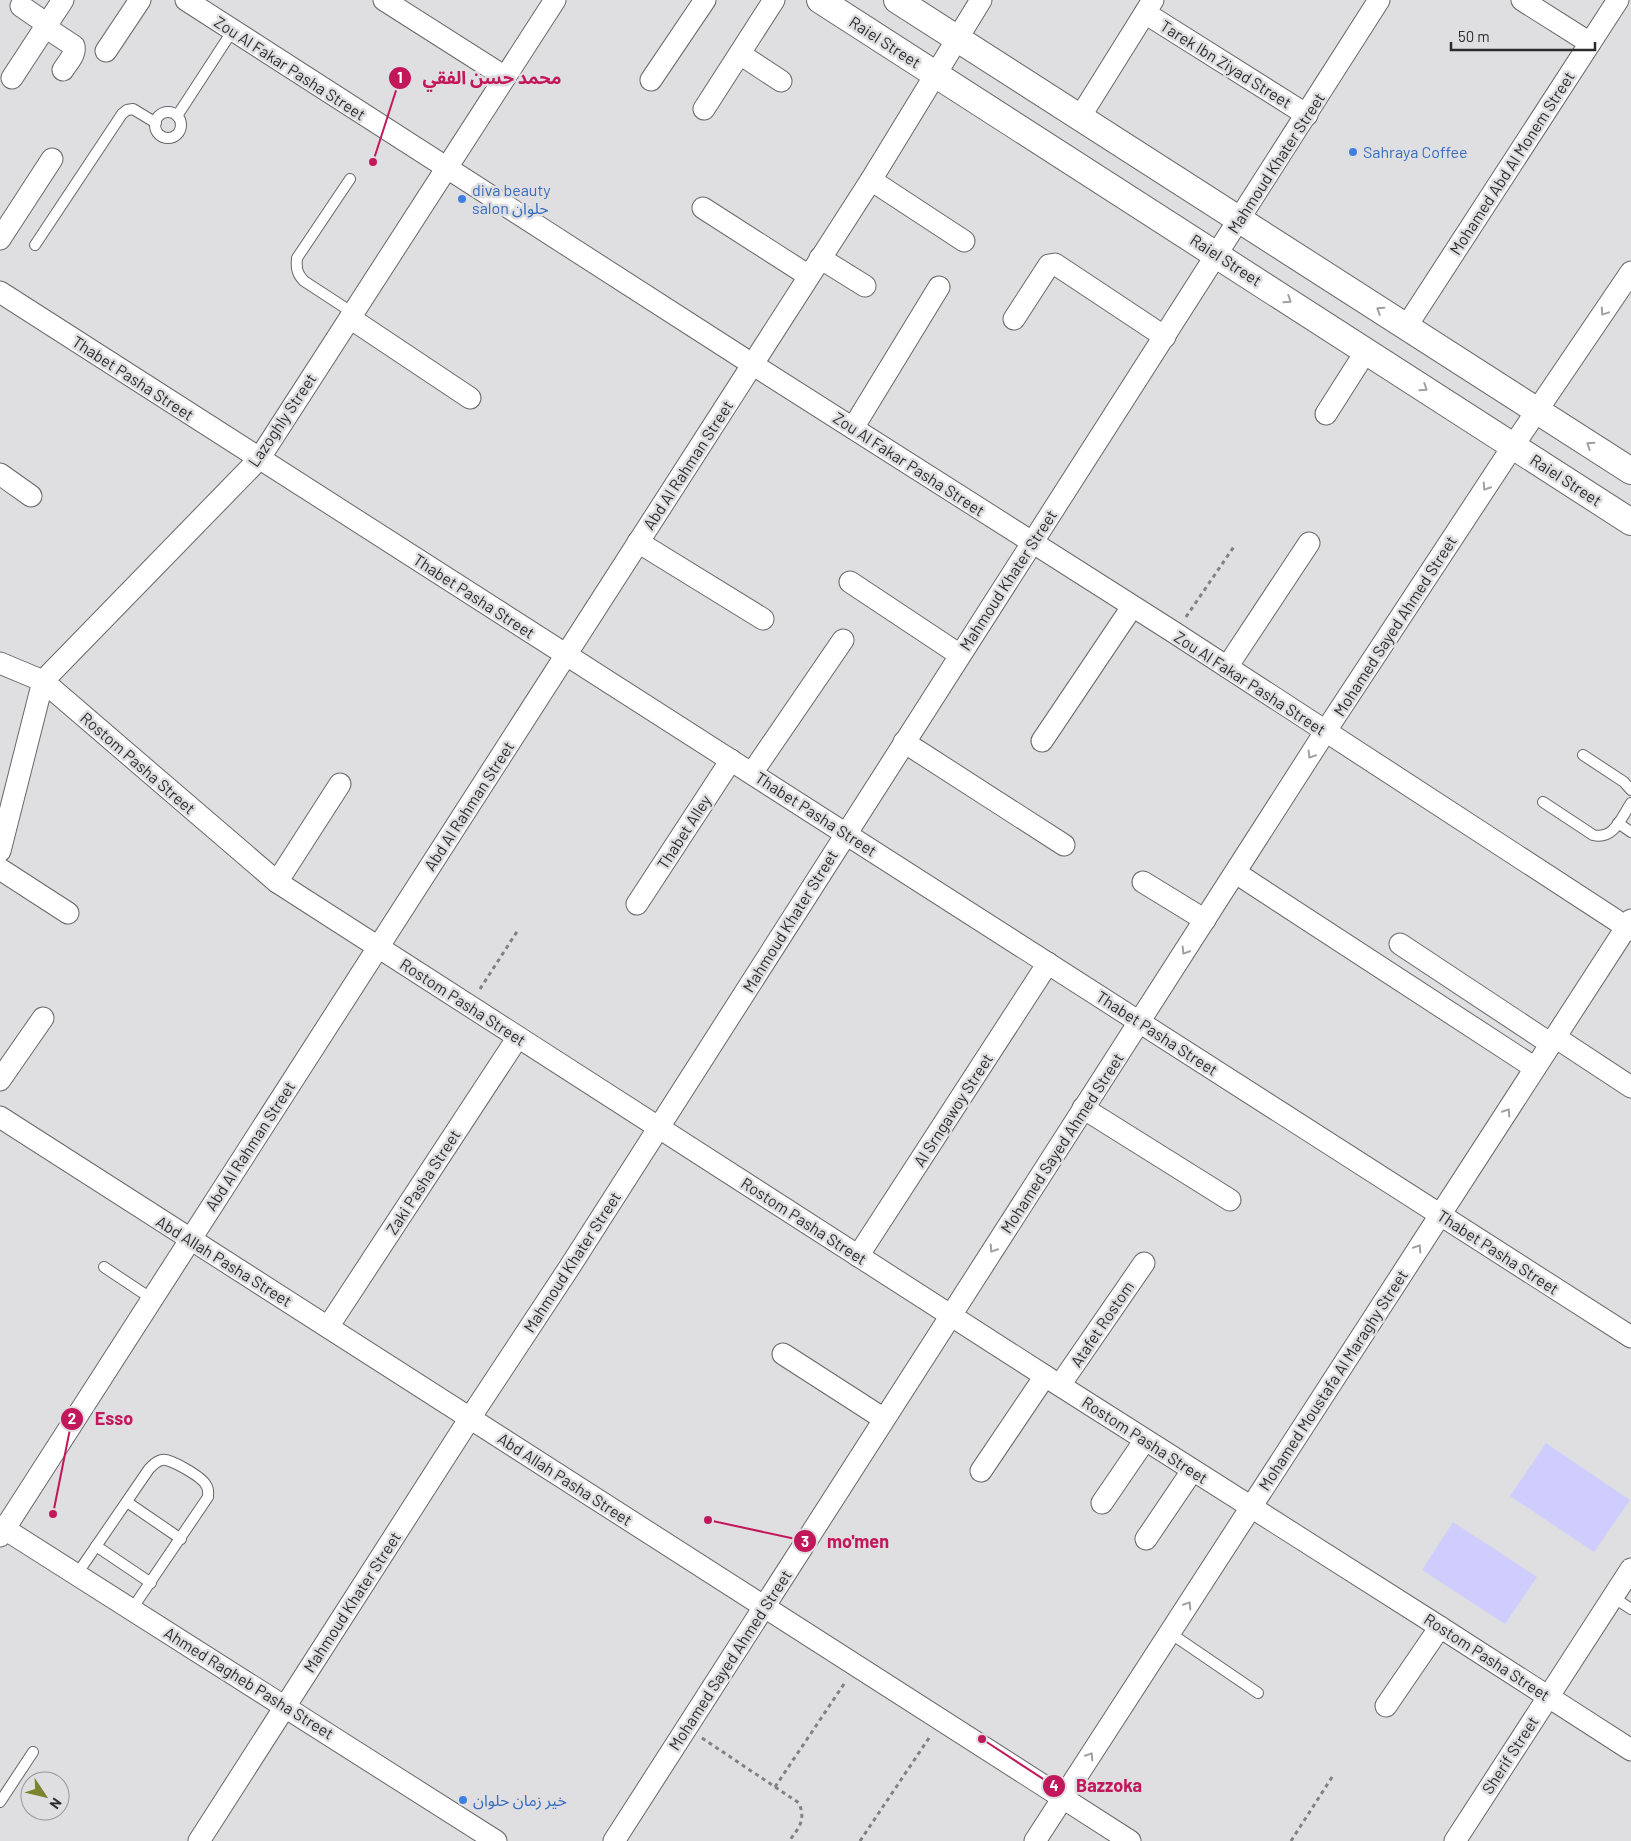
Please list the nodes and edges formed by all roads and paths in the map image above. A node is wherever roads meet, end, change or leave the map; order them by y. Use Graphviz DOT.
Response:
graph roads {
  1 [pos="63,0"];
  2 [pos="140,0"];
  3 [pos="186,0"];
  4 [pos="384,0"];
  5 [pos="555,0"];
  6 [pos="705,0"];
  7 [pos="774,0"];
  8 [pos="820,0"];
  9 [pos="897,0"];
  10 [pos="981,0"];
  11 [pos="1379,0"];
  12 [pos="1522,0"];
  13 [pos="1618,0"];
  14 [pos="21,6"];
  15 [pos="1149,6"];
  16 [pos="935,24"];
  17 [pos="46,26"];
  18 [pos="233,30"];
  19 [pos="957,39"];
  20 [pos="1590,42"];
  21 [pos="106,52"];
  22 [pos="740,54"];
  23 [pos="912,59"];
  24 [pos="63,70"];
  25 [pos="936,74"];
  26 [pos="505,77"];
  27 [pos="12,78"];
  28 [pos="651,80"];
  29 [pos="781,81"];
  30 [pos="704,109"];
  31 [pos="1307,115"];
  32 [pos="177,116"];
  33 [pos="1080,117"];
  34 [pos="156,123"];
  35 [pos="52,159"];
  36 [pos="446,168"];
  37 [pos="350,179"];
  38 [pos="871,180"];
  39 [pos="703,208"];
  40 [pos="1240,220"];
  41 [pos="0,239"];
  42 [pos="964,241"];
  43 [pos="34,245"];
  44 [pos="1217,255"];
  45 [pos="820,258"];
  46 [pos="809,276"];
  47 [pos="1630,277"];
  48 [pos="865,286"];
  49 [pos="939,287"];
  50 [pos="2,297"];
  51 [pos="351,316"];
  52 [pos="1014,319"];
  53 [pos="1406,327"];
  54 [pos="1165,337"];
  55 [pos="1366,351"];
  56 [pos="752,364"];
  57 [pos="470,398"];
  58 [pos="1537,411"];
  59 [pos="1326,414"];
  60 [pos="853,428"];
  61 [pos="1513,446"];
  62 [pos="259,459"];
  63 [pos="1631,471"];
  64 [pos="0,474"];
  65 [pos="31,496"];
  66 [pos="1631,522"];
  67 [pos="638,542"];
  68 [pos="1032,543"];
  69 [pos="1309,543"];
  70 [pos="1235,545"];
  71 [pos="850,582"];
  72 [pos="1132,607"];
  73 [pos="762,619"];
  74 [pos="1175,633"];
  75 [pos="843,640"];
  76 [pos="566,654"];
  77 [pos="960,655"];
  78 [pos="0,663"];
  79 [pos="1227,667"];
  80 [pos="43,681"];
  81 [pos="1326,732"];
  82 [pos="1042,741"];
  83 [pos="904,742"];
  84 [pos="1583,755"];
  85 [pos="731,760"];
  86 [pos="752,773"];
  87 [pos="340,784"];
  88 [pos="1631,790"];
  89 [pos="1543,802"];
  90 [pos="1631,803"];
  91 [pos="1624,820"];
  92 [pos="1631,832"];
  93 [pos="846,833"];
  94 [pos="1064,845"];
  95 [pos="0,851"];
  96 [pos="0,869"];
  97 [pos="1236,873"];
  98 [pos="277,882"];
  99 [pos="1143,882"];
  100 [pos="637,904"];
  101 [pos="68,913"];
  102 [pos="1205,920"];
  103 [pos="1629,926"];
  104 [pos="518,930"];
  105 [pos="1400,944"];
  106 [pos="378,948"];
  107 [pos="1048,963"];
  108 [pos="469,1006"];
  109 [pos="43,1018"];
  110 [pos="1139,1022"];
  111 [pos="518,1037"];
  112 [pos="1553,1040"];
  113 [pos="1535,1068"];
  114 [pos="0,1080"];
  115 [pos="1631,1087"];
  116 [pos="1084,1108"];
  117 [pos="0,1117"];
  118 [pos="659,1128"];
  119 [pos="1230,1200"];
  120 [pos="1440,1215"];
  121 [pos="190,1239"];
  122 [pos="858,1256"];
  123 [pos="1144,1263"];
  124 [pos="104,1267"];
  125 [pos="152,1299"];
  126 [pos="951,1316"];
  127 [pos="328,1327"];
  128 [pos="1631,1337"];
  129 [pos="783,1354"];
  130 [pos="1052,1381"];
  131 [pos="470,1418"];
  132 [pos="884,1419"];
  133 [pos="1144,1440"];
  134 [pos="981,1470"];
  135 [pos="1192,1471"];
  136 [pos="127,1502"];
  137 [pos="1102,1503"];
  138 [pos="1250,1508"];
  139 [pos="1,1530"];
  140 [pos="181,1539"];
  141 [pos="1146,1539"];
  142 [pos="96,1546"];
  143 [pos="1631,1569"];
  144 [pos="77,1574"];
  145 [pos="151,1583"];
  146 [pos="1613,1598"];
  147 [pos="764,1607"];
  148 [pos="132,1609"];
  149 [pos="1631,1610"];
  150 [pos="1440,1627"];
  151 [pos="1170,1633"];
  152 [pos="857,1666"];
  153 [pos="1258,1693"];
  154 [pos="1548,1696"];
  155 [pos="286,1706"];
  156 [pos="1386,1706"];
  157 [pos="941,1720"];
  158 [pos="686,1728"];
  159 [pos="1631,1750"];
  160 [pos="32,1752"];
  161 [pos="1334,1774"];
  162 [pos="775,1787"];
  163 [pos="1063,1798"];
  164 [pos="0,1802"];
  165 [pos="199,1841"];
  166 [pos="496,1841"];
  167 [pos="614,1841"];
  168 [pos="790,1841"];
  169 [pos="860,1841"];
  170 [pos="1035,1841"];
  171 [pos="1130,1841"];
  172 [pos="1291,1841"];
  173 [pos="1455,1841"];
  1 -- 17 [label="street"];
  2 -- 21 [label="street"];
  3 -- 18 [label="street, Zou Al Fakar Pasha Street"];
  4 -- 26 [label="street"];
  5 -- 26 [label="street, Lazoghly Street"];
  6 -- 28 [label="street"];
  7 -- 22 [label="street"];
  8 -- 23 [label="street, Raiel Street"];
  9 -- 16 [label="street"];
  10 -- 19 [label="street, Abd Al Rahman Street"];
  11 -- 31 [label="street, Mahmoud Khater Street"];
  12 -- 20 [label="street"];
  13 -- 20 [label="street, Mohamed Abd Al Monem Street"];
  14 -- 17 [label="street"];
  15 -- 31 [label="street, Tarek Ibn Ziyad Street"];
  15 -- 33 [label="street, Tarek Ibn Ziyad Street"];
  16 -- 19 [label="street"];
  16 -- 23 [label="street"];
  17 -- 24 [label="street"];
  17 -- 27 [label="street"];
  18 -- 32 [label="lane"];
  18 -- 36 [label="street, Zou Al Fakar Pasha Street"];
  19 -- 25 [label="street, Abd Al Rahman Street"];
  19 -- 33 [label="street"];
  20 -- 53 [label="street, Mohamed Abd Al Monem Street"];
  22 -- 29 [label="street"];
  22 -- 30 [label="street"];
  23 -- 25 [label="street, Raiel Street"];
  25 -- 38 [label="street, Abd Al Rahman Street"];
  25 -- 44 [label="street, Raiel Street"];
  26 -- 36 [label="street, Lazoghly Street"];
  31 -- 40 [label="street, Mahmoud Khater Street"];
  32 -- 34 [label="lane"];
  32 -- 34 [label="lane"];
  33 -- 40 [label="street"];
  34 -- 43 [label="lane"];
  35 -- 41 [label="street"];
  36 -- 51 [label="street, Lazoghly Street"];
  36 -- 56 [label="street, Zou Al Fakar Pasha Street"];
  37 -- 51 [label="lane"];
  38 -- 42 [label="street"];
  38 -- 45 [label="street, Abd Al Rahman Street"];
  39 -- 46 [label="street"];
  40 -- 44 [label="street, Mahmoud Khater Street"];
  53 -- 40 [label="street, one-way"];
  44 -- 54 [label="street, Mahmoud Khater Street"];
  44 -- 55 [label="street, Raiel Street, one-way"];
  45 -- 46 [label="street, Abd Al Rahman Street"];
  45 -- 48 [label="street"];
  46 -- 56 [label="street, Abd Al Rahman Street"];
  47 -- 58 [label="street, Mohamed Sayed Ahmed Street, one-way"];
  49 -- 60 [label="street"];
  50 -- 62 [label="street, Thabet Pasha Street"];
  51 -- 57 [label="street"];
  51 -- 62 [label="street, Lazoghly Street"];
  52 -- 54 [label="street"];
  53 -- 58 [label="street"];
  54 -- 68 [label="street, Mahmoud Khater Street"];
  55 -- 59 [label="street"];
  55 -- 61 [label="street, Raiel Street, one-way"];
  56 -- 60 [label="street, Zou Al Fakar Pasha Street"];
  56 -- 67 [label="street, Abd Al Rahman Street"];
  58 -- 61 [label="street, Mohamed Sayed Ahmed Street"];
  63 -- 58 [label="street, one-way"];
  60 -- 68 [label="street, Zou Al Fakar Pasha Street"];
  61 -- 66 [label="street, Raiel Street"];
  61 -- 81 [label="street, Mohamed Sayed Ahmed Street, one-way"];
  62 -- 76 [label="street, Thabet Pasha Street"];
  62 -- 80 [label="street, Lazoghly Street"];
  64 -- 65 [label="street"];
  67 -- 73 [label="street"];
  67 -- 76 [label="street, Abd Al Rahman Street"];
  68 -- 72 [label="street, Zou Al Fakar Pasha Street"];
  68 -- 77 [label="street, Mahmoud Khater Street"];
  69 -- 79 [label="street"];
  70 -- 74 [label="path"];
  71 -- 77 [label="street"];
  72 -- 74 [label="street, Zou Al Fakar Pasha Street"];
  72 -- 82 [label="street"];
  74 -- 79 [label="street, Zou Al Fakar Pasha Street"];
  75 -- 86 [label="street"];
  76 -- 85 [label="street, Thabet Pasha Street"];
  76 -- 106 [label="street, Abd Al Rahman Street"];
  77 -- 83 [label="street, Mahmoud Khater Street"];
  78 -- 80 [label="street, Rostom Pasha Street"];
  79 -- 81 [label="street, Zou Al Fakar Pasha Street"];
  80 -- 95 [label="street"];
  80 -- 98 [label="street, Rostom Pasha Street"];
  81 -- 97 [label="street, Mohamed Sayed Ahmed Street, one-way"];
  81 -- 103 [label="street, Zou Al Fakar Pasha Street"];
  83 -- 93 [label="street, Mahmoud Khater Street"];
  83 -- 94 [label="street"];
  84 -- 88 [label="lane"];
  85 -- 86 [label="street, Thabet Pasha Street"];
  85 -- 100 [label="street, Thabet Alley"];
  86 -- 93 [label="street, Thabet Pasha Street"];
  87 -- 98 [label="street"];
  89 -- 91 [label="lane"];
  90 -- 91 [label="lane"];
  91 -- 92 [label="lane"];
  93 -- 107 [label="street, Thabet Pasha Street"];
  93 -- 118 [label="street, Mahmoud Khater Street"];
  96 -- 101 [label="street"];
  97 -- 102 [label="street, Mohamed Sayed Ahmed Street"];
  97 -- 113 [label="street"];
  98 -- 106 [label="street, Rostom Pasha Street"];
  99 -- 102 [label="street"];
  102 -- 110 [label="street, Mohamed Sayed Ahmed Street, one-way"];
  103 -- 112 [label="street, Mohamed Moustafa Al Maraghy Street"];
  104 -- 108 [label="path"];
  105 -- 112 [label="street"];
  106 -- 108 [label="street, Rostom Pasha Street"];
  106 -- 121 [label="street, Abd Al Rahman Street"];
  107 -- 110 [label="street, Thabet Pasha Street"];
  107 -- 122 [label="street, Al Srngawoy Street"];
  108 -- 111 [label="street, Rostom Pasha Street"];
  109 -- 114 [label="street"];
  110 -- 116 [label="street, Mohamed Sayed Ahmed Street"];
  110 -- 120 [label="street, Thabet Pasha Street"];
  111 -- 118 [label="street, Rostom Pasha Street"];
  111 -- 127 [label="street, Zaki Pasha Street"];
  112 -- 113 [label="street, Mohamed Moustafa Al Maraghy Street"];
  112 -- 115 [label="street"];
  120 -- 113 [label="street, Mohamed Moustafa Al Maraghy Street, one-way"];
  116 -- 119 [label="street"];
  116 -- 126 [label="street, Mohamed Sayed Ahmed Street, one-way"];
  117 -- 121 [label="street, Abd Allah Pasha Street"];
  118 -- 122 [label="street, Rostom Pasha Street"];
  118 -- 131 [label="street, Mahmoud Khater Street"];
  120 -- 128 [label="street, Thabet Pasha Street"];
  138 -- 120 [label="street, Mohamed Moustafa Al Maraghy Street, one-way"];
  121 -- 125 [label="street, Abd Al Rahman Street"];
  121 -- 127 [label="street, Abd Allah Pasha Street"];
  122 -- 126 [label="street, Rostom Pasha Street"];
  123 -- 130 [label="street, Atafet Rostom"];
  124 -- 125 [label="lane"];
  125 -- 139 [label="street, Abd Al Rahman Street"];
  126 -- 130 [label="street, Rostom Pasha Street"];
  126 -- 132 [label="street, Mohamed Sayed Ahmed Street"];
  127 -- 131 [label="street, Abd Allah Pasha Street"];
  129 -- 132 [label="street"];
  130 -- 133 [label="street, Rostom Pasha Street"];
  130 -- 134 [label="street, Atafet Rostom"];
  131 -- 147 [label="street, Abd Allah Pasha Street"];
  131 -- 155 [label="street, Mahmoud Khater Street"];
  132 -- 147 [label="street, Mohamed Sayed Ahmed Street"];
  133 -- 135 [label="street, Rostom Pasha Street"];
  133 -- 137 [label="street"];
  135 -- 138 [label="street, Rostom Pasha Street"];
  135 -- 141 [label="street"];
  136 -- 140 [label="lane"];
  136 -- 140 [label="lane"];
  136 -- 142 [label="lane"];
  138 -- 150 [label="street, Rostom Pasha Street"];
  151 -- 138 [label="street, Mohamed Moustafa Al Maraghy Street, one-way"];
  139 -- 144 [label="street, Ahmed Ragheb Pasha Street"];
  140 -- 145 [label="lane"];
  142 -- 144 [label="lane"];
  142 -- 145 [label="lane"];
  143 -- 146 [label="street, Sherif Street"];
  144 -- 148 [label="street, Ahmed Ragheb Pasha Street"];
  145 -- 148 [label="lane"];
  146 -- 149 [label="lane"];
  146 -- 154 [label="street, Sherif Street"];
  147 -- 152 [label="street, Abd Allah Pasha Street"];
  147 -- 158 [label="street, Mohamed Sayed Ahmed Street"];
  148 -- 155 [label="street, Ahmed Ragheb Pasha Street"];
  150 -- 154 [label="street, Rostom Pasha Street"];
  150 -- 156 [label="street"];
  151 -- 153 [label="lane"];
  163 -- 151 [label="street, Mohamed Moustafa Al Maraghy Street, one-way"];
  152 -- 157 [label="street, Abd Allah Pasha Street"];
  152 -- 162 [label="path"];
  154 -- 159 [label="street, Rostom Pasha Street"];
  154 -- 173 [label="street, Sherif Street"];
  155 -- 165 [label="street, Mahmoud Khater Street"];
  155 -- 166 [label="street, Ahmed Ragheb Pasha Street"];
  157 -- 163 [label="street, Abd Allah Pasha Street"];
  157 -- 169 [label="path"];
  158 -- 162 [label="path"];
  158 -- 167 [label="street, Mohamed Sayed Ahmed Street"];
  160 -- 164 [label="lane"];
  161 -- 172 [label="path"];
  162 -- 168 [label="path"];
  163 -- 170 [label="street, Mohamed Moustafa Al Maraghy Street"];
  163 -- 171 [label="street, Abd Allah Pasha Street"];
}
